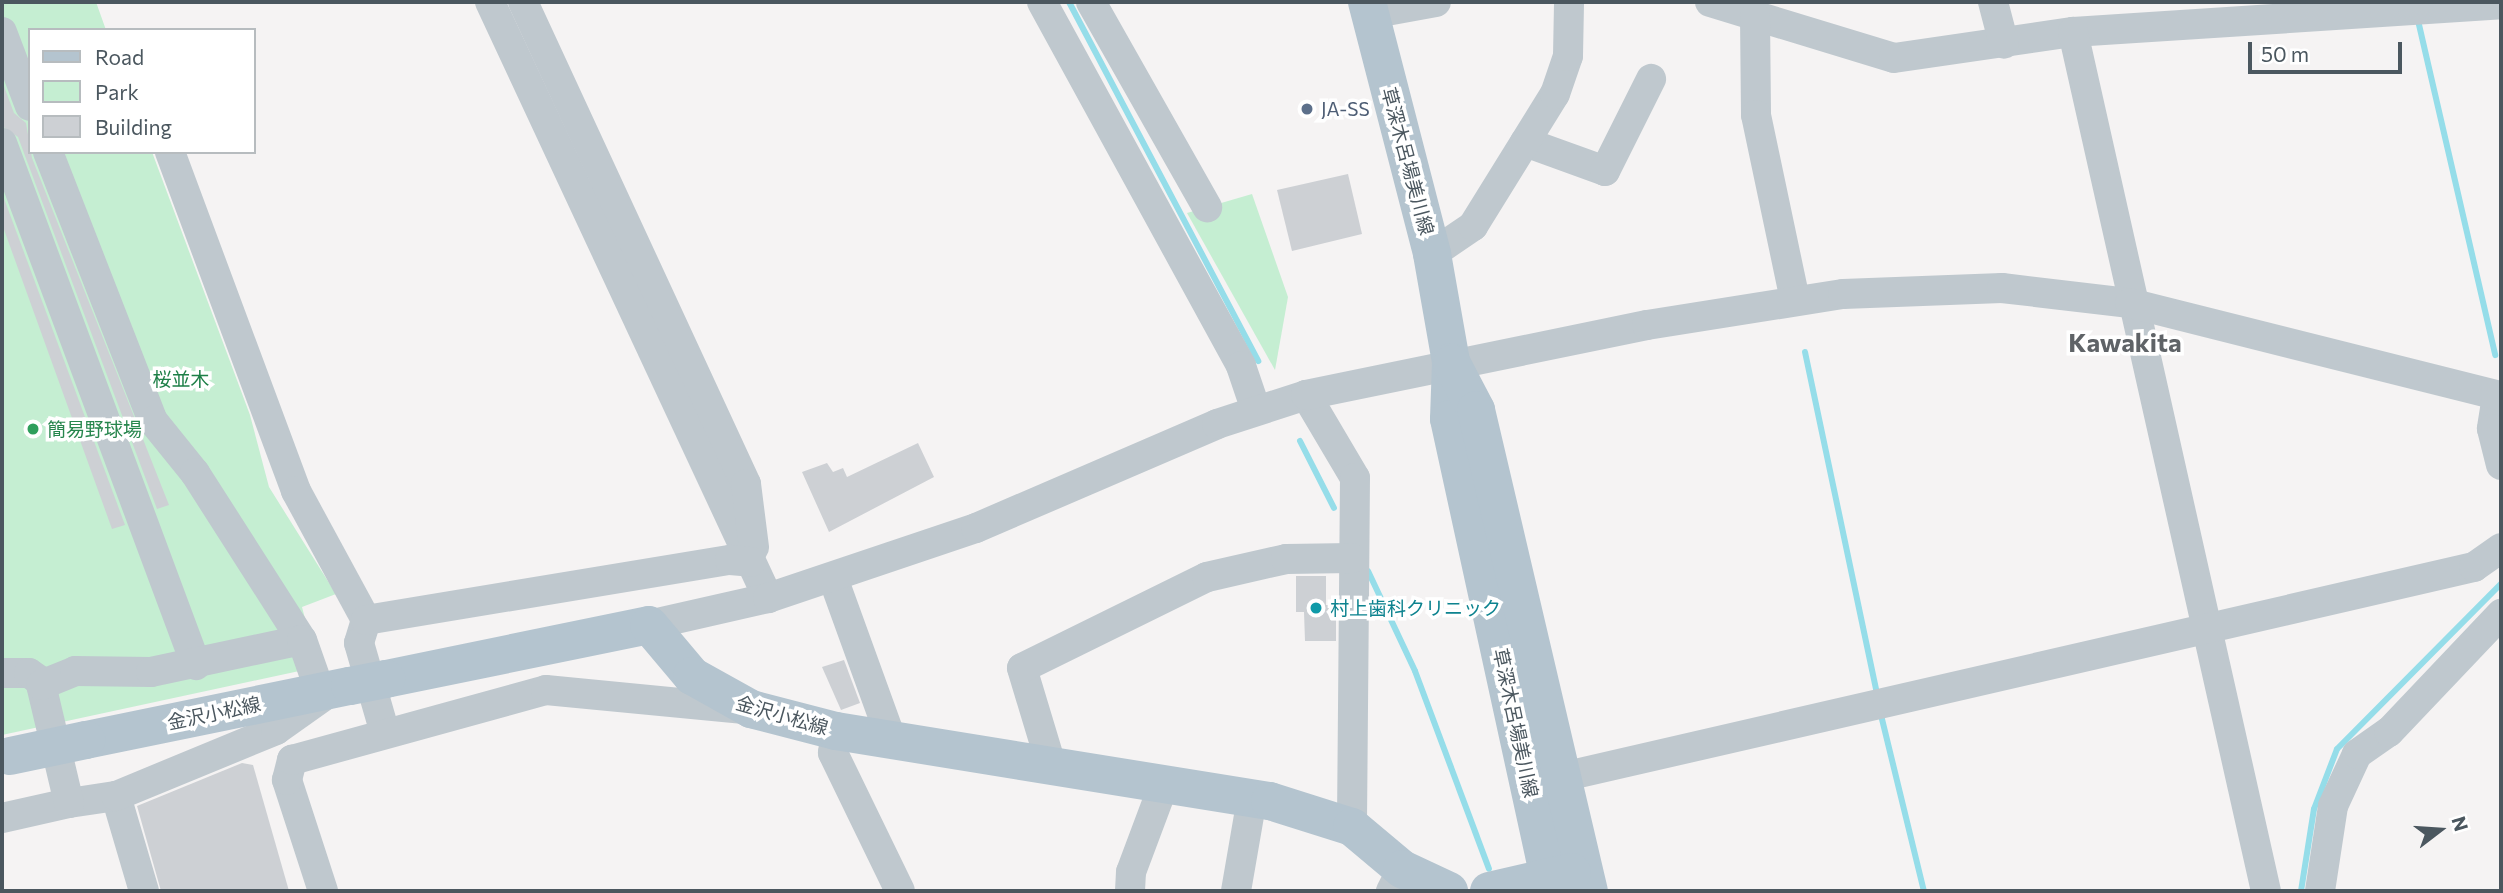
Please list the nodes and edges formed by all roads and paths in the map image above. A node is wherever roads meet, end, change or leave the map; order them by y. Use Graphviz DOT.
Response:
graph roads {
  1 [pos="491,2"];
  2 [pos="523,2"];
  3 [pos="1042,2"];
  4 [pos="1091,2"];
  5 [pos="1436,2"];
  6 [pos="1569,2"];
  7 [pos="1710,2"];
  8 [pos="1993,2"];
  9 [pos="2501,4"];
  10 [pos="1368,8"];
  11 [pos="2142,15"];
  12 [pos="1755,17"];
  13 [pos="2073,32"];
  14 [pos="2,33"];
  15 [pos="2004,44"];
  16 [pos="1651,79"];
  17 [pos="28,101"];
  18 [pos="1525,142"];
  19 [pos="2,143"];
  20 [pos="49,154"];
  21 [pos="171,154"];
  22 [pos="1207,207"];
  23 [pos="1432,254"];
  24 [pos="1795,300"];
  25 [pos="2130,303"];
  26 [pos="1451,362"];
  27 [pos="1306,395"];
  28 [pos="2499,396"];
  29 [pos="1256,410"];
  30 [pos="2501,465"];
  31 [pos="2501,548"];
  32 [pos="1352,558"];
  33 [pos="754,566"];
  34 [pos="833,578"];
  35 [pos="768,598"];
  36 [pos="2501,614"];
  37 [pos="366,620"];
  38 [pos="649,625"];
  39 [pos="2208,626"];
  40 [pos="302,640"];
  41 [pos="196,665"];
  42 [pos="2,673"];
  43 [pos="45,684"];
  44 [pos="347,686"];
  45 [pos="751,709"];
  46 [pos="836,731"];
  47 [pos="385,733"];
  48 [pos="891,738"];
  49 [pos="6,757"];
  50 [pos="1051,761"];
  51 [pos="1562,777"];
  52 [pos="1166,781"];
  53 [pos="116,796"];
  54 [pos="1252,797"];
  55 [pos="69,803"];
  56 [pos="2,818"];
  57 [pos="1352,827"];
  58 [pos="1396,880"];
  59 [pos="1568,883"];
  60 [pos="144,891"];
  61 [pos="323,891"];
  62 [pos="900,891"];
  63 [pos="1130,891"];
  64 [pos="1236,891"];
  65 [pos="1450,891"];
  66 [pos="1489,891"];
  67 [pos="2266,891"];
  68 [pos="2320,891"];
  1 -- 33 [label="street"];
  2 -- 33 [label="street"];
  3 -- 29 [label="street"];
  4 -- 22 [label="street"];
  5 -- 10 [label="street"];
  6 -- 18 [label="street"];
  7 -- 12 [label="street"];
  8 -- 15 [label="street"];
  9 -- 11 [label="street"];
  10 -- 23 [label="main road, 草深木呂場美川線"];
  11 -- 13 [label="street"];
  12 -- 15 [label="street"];
  12 -- 24 [label="street"];
  13 -- 15 [label="street"];
  13 -- 25 [label="street"];
  14 -- 17 [label="street"];
  16 -- 18 [label="street"];
  18 -- 23 [label="street"];
  19 -- 41 [label="street"];
  20 -- 40 [label="street"];
  21 -- 37 [label="street"];
  23 -- 26 [label="main road, 草深木呂場美川線"];
  24 -- 25 [label="street"];
  24 -- 26 [label="street"];
  25 -- 28 [label="street"];
  25 -- 39 [label="street"];
  26 -- 27 [label="street"];
  26 -- 51 [label="main road, 草深木呂場美川線"];
  26 -- 59 [label="main road, 草深木呂場美川線"];
  27 -- 29 [label="street"];
  27 -- 32 [label="street"];
  28 -- 30 [label="street"];
  29 -- 34 [label="street"];
  31 -- 39 [label="street"];
  32 -- 50 [label="street"];
  32 -- 57 [label="street"];
  33 -- 35 [label="street"];
  33 -- 37 [label="street"];
  34 -- 35 [label="street"];
  34 -- 48 [label="street"];
  35 -- 38 [label="street"];
  36 -- 68 [label="street"];
  37 -- 47 [label="street"];
  38 -- 44 [label="main road, 金沢小松線"];
  38 -- 45 [label="main road, 金沢小松線"];
  39 -- 51 [label="street"];
  39 -- 67 [label="street"];
  40 -- 41 [label="street"];
  40 -- 44 [label="street"];
  41 -- 43 [label="street"];
  42 -- 43 [label="street"];
  43 -- 55 [label="street"];
  44 -- 49 [label="main road, 金沢小松線, bridge"];
  44 -- 53 [label="street"];
  45 -- 46 [label="main road, 金沢小松線"];
  45 -- 47 [label="street"];
  46 -- 48 [label="main road, 金沢小松線"];
  46 -- 62 [label="street"];
  47 -- 61 [label="street"];
  48 -- 50 [label="main road, 金沢小松線"];
  50 -- 52 [label="main road, 金沢小松線"];
  51 -- 59 [label="main road, 草深木呂場美川線"];
  52 -- 54 [label="main road, 金沢小松線"];
  52 -- 63 [label="street"];
  53 -- 55 [label="street"];
  53 -- 60 [label="street"];
  54 -- 57 [label="main road, 金沢小松線"];
  54 -- 64 [label="street"];
  55 -- 56 [label="street"];
  57 -- 58 [label="main road, 金沢小松線"];
  58 -- 65 [label="main road, 金沢小松線"];
  59 -- 66 [label="main road"];
}
